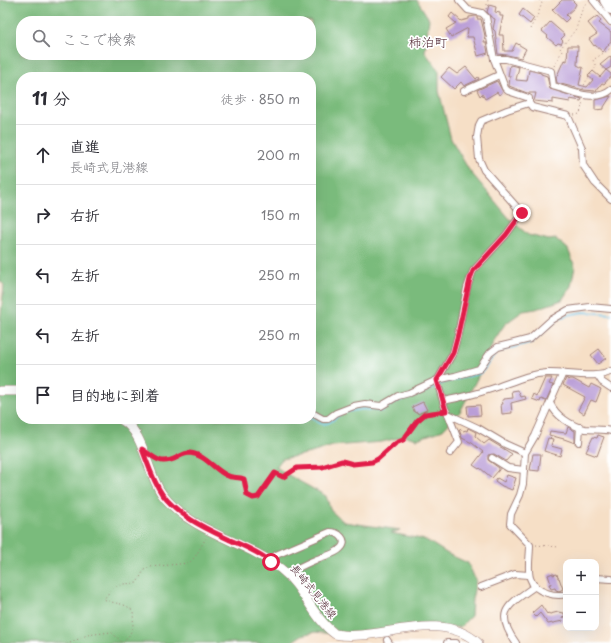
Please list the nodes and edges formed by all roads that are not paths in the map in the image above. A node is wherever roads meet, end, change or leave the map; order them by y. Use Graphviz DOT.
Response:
graph roads {
  1 [pos="459,0"];
  2 [pos="592,0"];
  3 [pos="606,0"];
  4 [pos="611,8"];
  5 [pos="611,22"];
  6 [pos="494,58"];
  7 [pos="500,75"];
  8 [pos="611,90"];
  9 [pos="464,91"];
  10 [pos="529,103"];
  11 [pos="611,199"];
  12 [pos="611,309"];
  13 [pos="611,371"];
  14 [pos="562,373"];
  15 [pos="598,376"];
  16 [pos="438,383"];
  17 [pos="611,388"];
  18 [pos="0,391"];
  19 [pos="16,391"];
  20 [pos="443,401"];
  21 [pos="550,403"];
  22 [pos="447,413"];
  23 [pos="316,415"];
  24 [pos="127,424"];
  25 [pos="580,427"];
  26 [pos="611,431"];
  27 [pos="579,442"];
  28 [pos="525,452"];
  29 [pos="450,453"];
  30 [pos="492,458"];
  31 [pos="524,470"];
  32 [pos="271,562"];
  33 [pos="286,574"];
  34 [pos="529,575"];
  35 [pos="599,578"];
  36 [pos="611,579"];
  37 [pos="535,586"];
  38 [pos="481,587"];
  39 [pos="564,595"];
  40 [pos="388,642"];
  41 [pos="447,643"];
  42 [pos="456,643"];
  43 [pos="478,643"];
  44 [pos="516,643"];
  1 -- 6 [label="street"];
  2 -- 5 [label="street"];
  3 -- 4 [label="highway"];
  6 -- 7 [label="street"];
  6 -- 8 [label="street"];
  7 -- 9 [label="street"];
  7 -- 10 [label="street"];
  10 -- 11 [label="street"];
  10 -- 16 [label="street"];
  12 -- 16 [label="street"];
  13 -- 15 [label="street"];
  14 -- 15 [label="street"];
  14 -- 20 [label="street"];
  14 -- 21 [label="street"];
  15 -- 17 [label="street"];
  16 -- 20 [label="street"];
  16 -- 23 [label="street"];
  18 -- 19 [label="main road"];
  20 -- 22 [label="street"];
  21 -- 25 [label="street"];
  21 -- 28 [label="street"];
  22 -- 28 [label="street"];
  22 -- 29 [label="street"];
  24 -- 32 [label="main road, 長崎式見港線"];
  25 -- 26 [label="street"];
  25 -- 27 [label="street"];
  28 -- 31 [label="street"];
  30 -- 31 [label="street"];
  31 -- 34 [label="street"];
  32 -- 33 [label="main road, 長崎式見港線"];
  32 -- 33 [label="street"];
  33 -- 40 [label="main road, 長崎式見港線"];
  34 -- 37 [label="street"];
  34 -- 38 [label="street"];
  35 -- 36 [label="street"];
  37 -- 39 [label="street"];
  37 -- 44 [label="street"];
  40 -- 43 [label="main road, 長崎式見港線"];
  41 -- 42 [label="street"];
}
